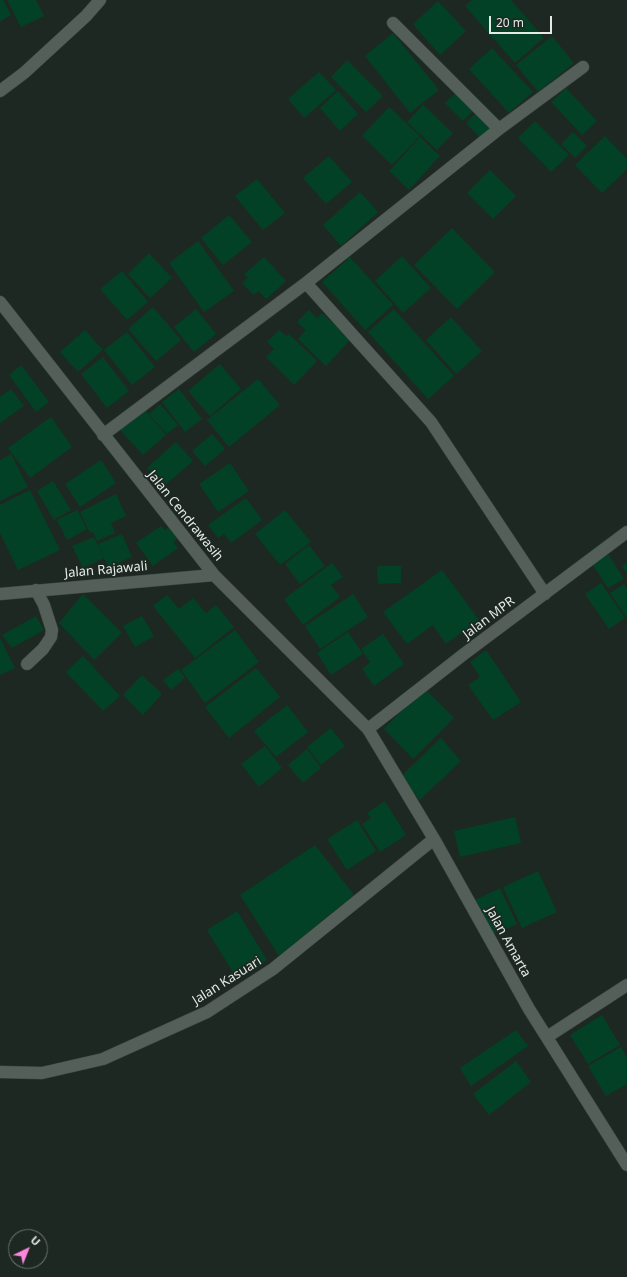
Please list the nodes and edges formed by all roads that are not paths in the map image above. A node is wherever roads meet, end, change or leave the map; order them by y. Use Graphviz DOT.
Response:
graph roads {
  1 [pos="100,0"];
  2 [pos="393,23"];
  3 [pos="582,67"];
  4 [pos="0,91"];
  5 [pos="499,129"];
  6 [pos="306,283"];
  7 [pos="0,302"];
  8 [pos="103,435"];
  9 [pos="627,532"];
  10 [pos="214,575"];
  11 [pos="36,590"];
  12 [pos="0,594"];
  13 [pos="544,594"];
  14 [pos="27,664"];
  15 [pos="368,729"];
  16 [pos="434,839"];
  17 [pos="627,985"];
  18 [pos="547,1037"];
  19 [pos="0,1072"];
  20 [pos="627,1165"];
  1 -- 4 [label="street"];
  2 -- 5 [label="street"];
  3 -- 5 [label="street"];
  5 -- 6 [label="street"];
  6 -- 8 [label="street"];
  6 -- 13 [label="street"];
  7 -- 8 [label="street, Jalan Cendrawasih"];
  8 -- 10 [label="street, Jalan Cendrawasih"];
  9 -- 13 [label="street, Jalan MPR"];
  10 -- 11 [label="street, Jalan Rajawali"];
  10 -- 15 [label="street, Jalan Cendrawasih"];
  11 -- 12 [label="street, Jalan Rajawali"];
  11 -- 14 [label="street"];
  13 -- 15 [label="street, Jalan MPR"];
  15 -- 16 [label="street, Jalan Amarta"];
  16 -- 18 [label="street, Jalan Amarta"];
  16 -- 19 [label="street, Jalan Kasuari"];
  17 -- 18 [label="street"];
  18 -- 20 [label="street, Jalan Amarta"];
}
